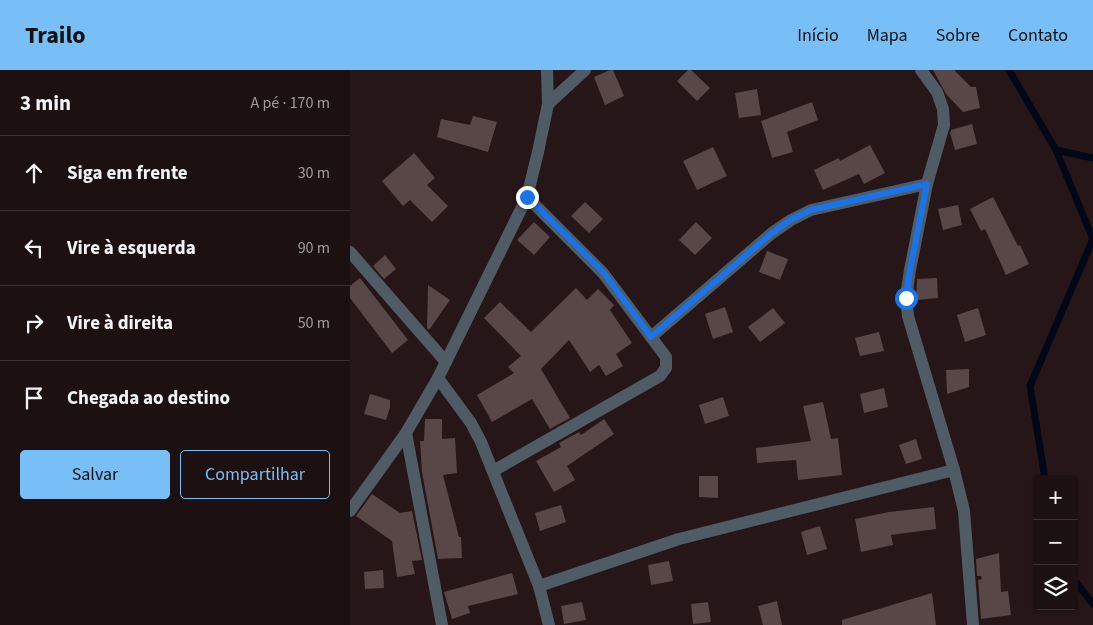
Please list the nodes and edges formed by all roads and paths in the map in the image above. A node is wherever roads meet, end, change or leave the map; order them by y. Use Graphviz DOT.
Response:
graph roads {
  1 [pos="546,70"];
  2 [pos="585,70"];
  3 [pos="922,70"];
  4 [pos="548,104"];
  5 [pos="927,184"];
  6 [pos="527,197"];
  7 [pos="350,252"];
  8 [pos="651,337"];
  9 [pos="446,362"];
  10 [pos="438,378"];
  11 [pos="406,434"];
  12 [pos="954,470"];
  13 [pos="493,471"];
  14 [pos="350,511"];
  15 [pos="538,586"];
  16 [pos="442,625"];
  17 [pos="549,625"];
  18 [pos="973,625"];
  1 -- 4 [label="street"];
  2 -- 4 [label="street"];
  3 -- 5 [label="street"];
  4 -- 6 [label="street"];
  5 -- 8 [label="street"];
  5 -- 12 [label="street"];
  6 -- 8 [label="street"];
  6 -- 9 [label="street"];
  7 -- 9 [label="street"];
  8 -- 13 [label="street"];
  9 -- 10 [label="street"];
  10 -- 11 [label="street"];
  10 -- 13 [label="street"];
  11 -- 14 [label="street"];
  11 -- 16 [label="street"];
  12 -- 15 [label="street"];
  12 -- 18 [label="street"];
  13 -- 15 [label="street"];
  15 -- 17 [label="street"];
}
